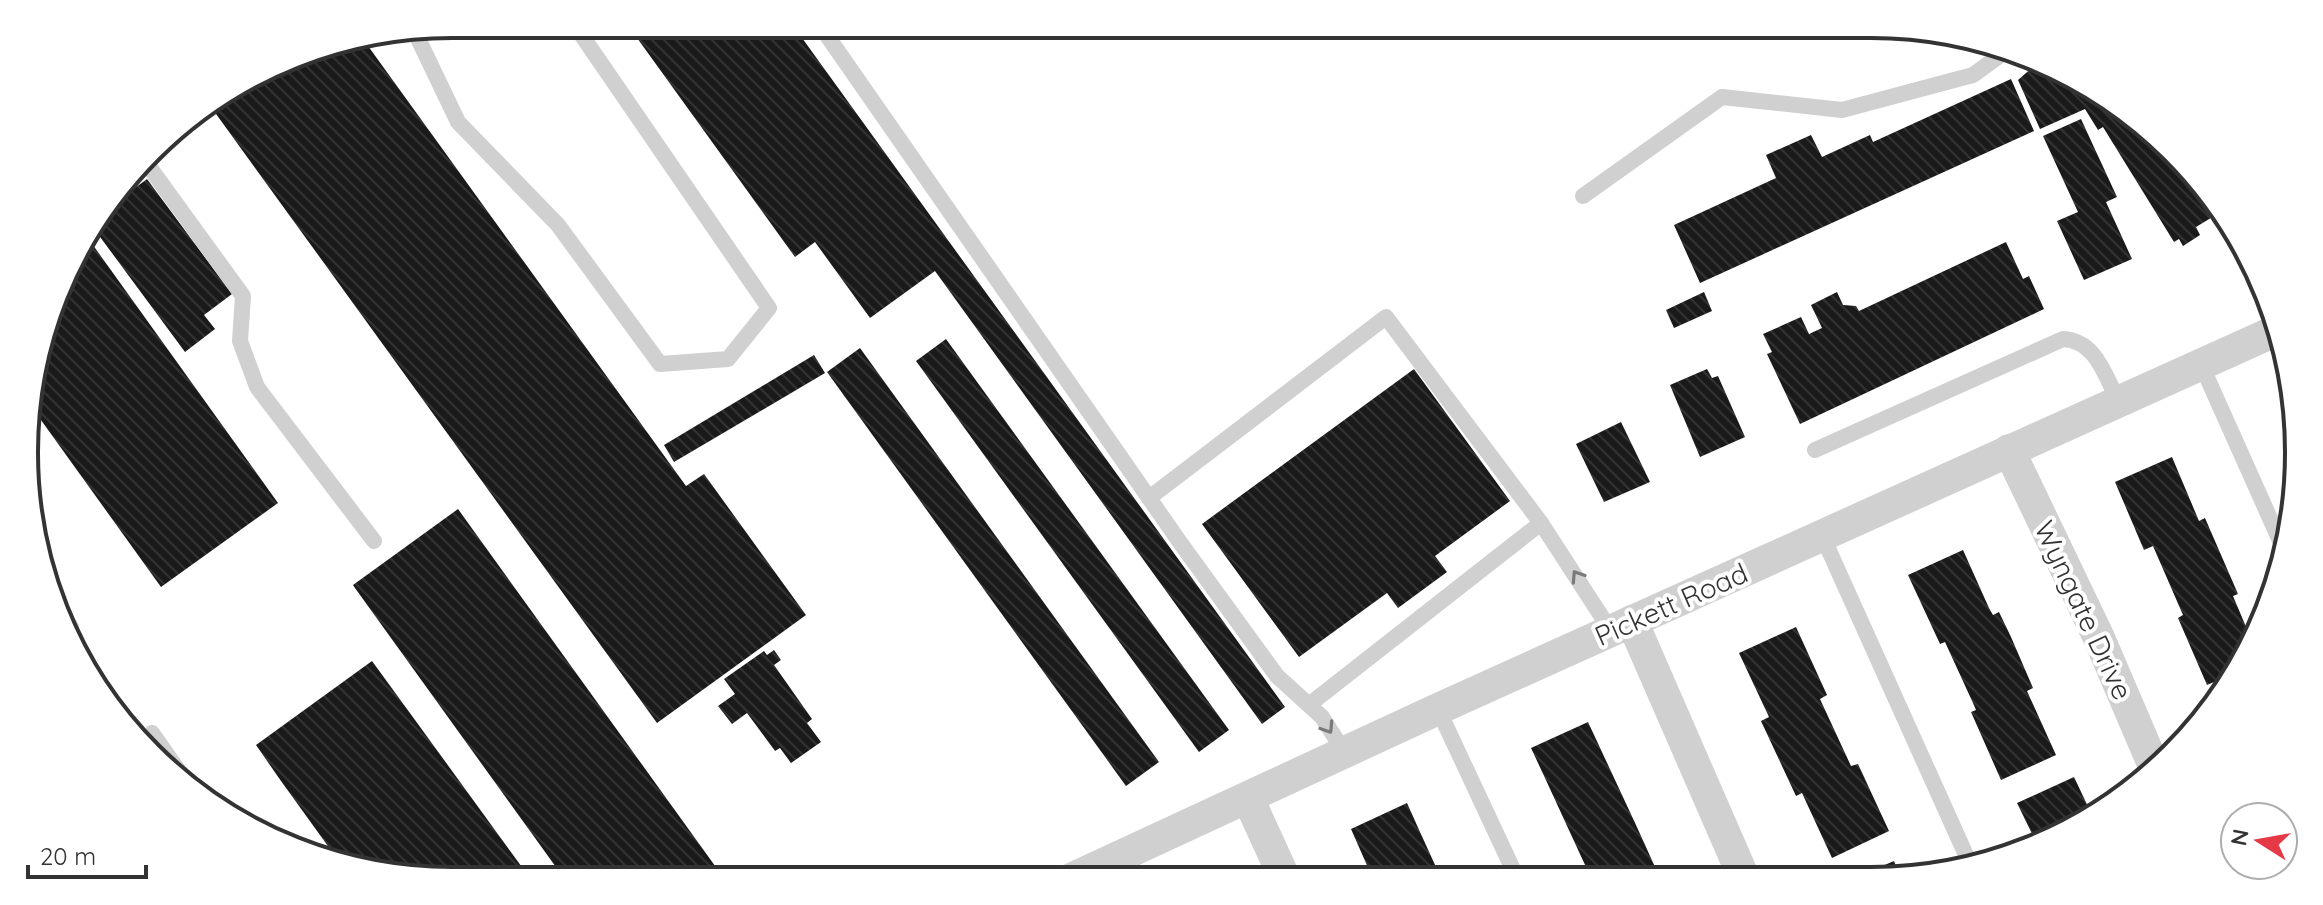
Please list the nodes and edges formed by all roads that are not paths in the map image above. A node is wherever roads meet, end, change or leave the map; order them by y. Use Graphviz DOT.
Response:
graph roads {
  1 [pos="584,38"];
  2 [pos="829,38"];
  3 [pos="419,40"];
  4 [pos="1997,58"];
  5 [pos="150,169"];
  6 [pos="1583,196"];
  7 [pos="2268,334"];
  8 [pos="2201,364"];
  9 [pos="2118,400"];
  10 [pos="1815,450"];
  11 [pos="2009,450"];
  12 [pos="1149,498"];
  13 [pos="1541,523"];
  14 [pos="2277,534"];
  15 [pos="1822,535"];
  16 [pos="374,541"];
  17 [pos="1621,626"];
  18 [pos="1310,704"];
  19 [pos="1438,709"];
  20 [pos="152,733"];
  21 [pos="165,751"];
  22 [pos="1345,753"];
  23 [pos="2150,758"];
  24 [pos="1248,798"];
  25 [pos="1966,856"];
  26 [pos="1097,867"];
  27 [pos="1280,867"];
  28 [pos="1512,867"];
  29 [pos="1739,867"];
  1 -- 3 [label="lane"];
  2 -- 12 [label="lane"];
  4 -- 6 [label="lane"];
  5 -- 16 [label="lane"];
  7 -- 8 [label="street, Pickett Road"];
  8 -- 9 [label="street, Pickett Road"];
  8 -- 14 [label="lane"];
  9 -- 10 [label="lane"];
  9 -- 11 [label="street, Pickett Road"];
  11 -- 15 [label="street, Pickett Road"];
  11 -- 23 [label="street, Wyngate Drive"];
  12 -- 13 [label="lane"];
  12 -- 18 [label="lane"];
  17 -- 13 [label="lane, one-way"];
  13 -- 18 [label="lane"];
  15 -- 17 [label="street, Pickett Road"];
  15 -- 25 [label="lane"];
  17 -- 19 [label="street, Pickett Road"];
  17 -- 29 [label="street"];
  18 -- 22 [label="lane, one-way"];
  19 -- 22 [label="street, Pickett Road"];
  19 -- 28 [label="lane"];
  20 -- 21 [label="lane"];
  22 -- 24 [label="street, Pickett Road"];
  24 -- 26 [label="street, Pickett Road"];
  24 -- 27 [label="street"];
}
